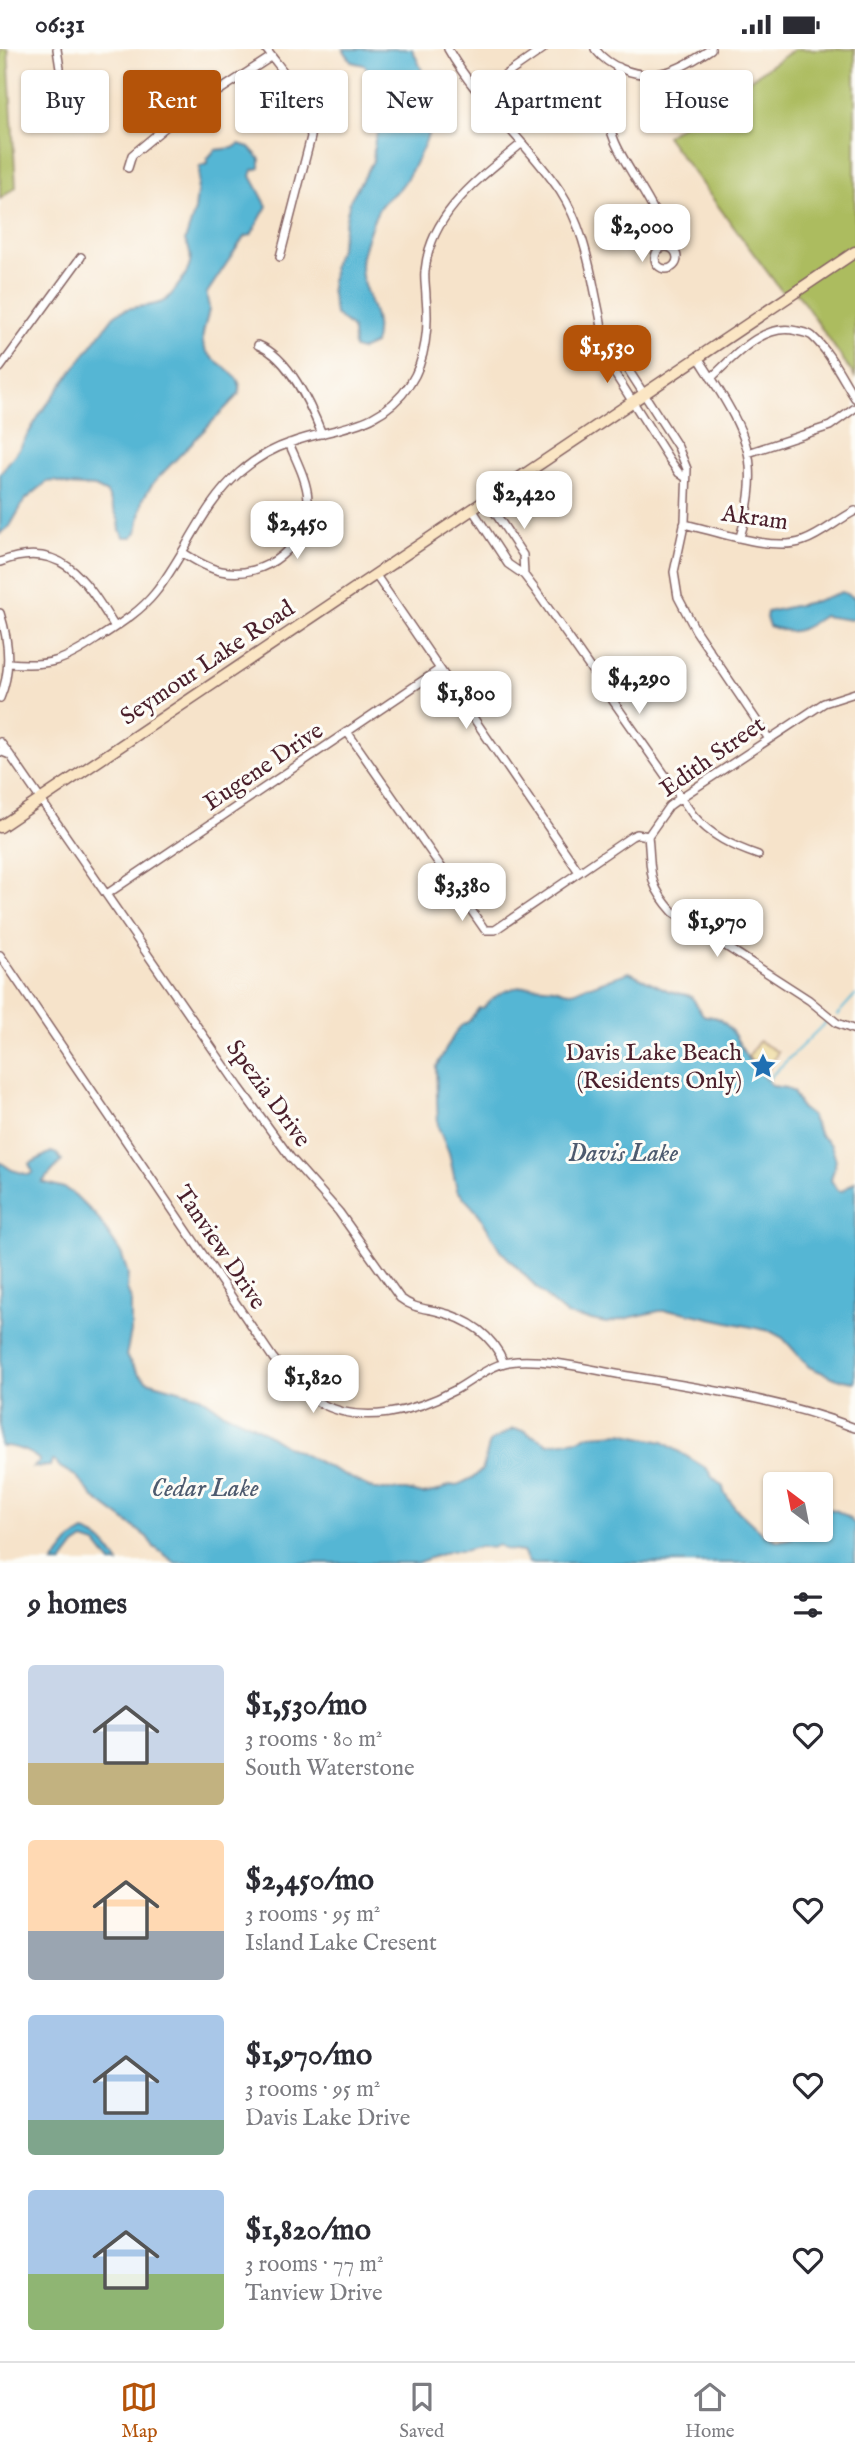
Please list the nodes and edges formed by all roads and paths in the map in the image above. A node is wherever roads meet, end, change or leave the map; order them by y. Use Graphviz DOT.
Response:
graph roads {
  1 [pos="57,49"];
  2 [pos="265,49"];
  3 [pos="448,49"];
  4 [pos="543,49"];
  5 [pos="595,49"];
  6 [pos="711,49"];
  7 [pos="271,57"];
  8 [pos="619,67"];
  9 [pos="60,70"];
  10 [pos="513,70"];
  11 [pos="471,84"];
  12 [pos="511,133"];
  13 [pos="521,144"];
  14 [pos="128,168"];
  15 [pos="666,247"];
  16 [pos="855,251"];
  17 [pos="81,257"];
  18 [pos="280,257"];
  19 [pos="604,339"];
  20 [pos="258,345"];
  21 [pos="698,357"];
  22 [pos="0,368"];
  23 [pos="711,378"];
  24 [pos="644,393"];
  25 [pos="855,398"];
  26 [pos="634,400"];
  27 [pos="855,408"];
  28 [pos="322,434"];
  29 [pos="289,443"];
  30 [pos="748,453"];
  31 [pos="686,478"];
  32 [pos="486,499"];
  33 [pos="472,509"];
  34 [pos="855,511"];
  35 [pos="684,524"];
  36 [pos="740,537"];
  37 [pos="182,552"];
  38 [pos="0,562"];
  39 [pos="375,574"];
  40 [pos="524,575"];
  41 [pos="0,613"];
  42 [pos="115,627"];
  43 [pos="9,663"];
  44 [pos="440,669"];
  45 [pos="855,693"];
  46 [pos="0,698"];
  47 [pos="348,733"];
  48 [pos="769,739"];
  49 [pos="0,742"];
  50 [pos="0,751"];
  51 [pos="10,755"];
  52 [pos="680,798"];
  53 [pos="41,799"];
  54 [pos="0,827"];
  55 [pos="648,836"];
  56 [pos="758,855"];
  57 [pos="579,872"];
  58 [pos="107,894"];
  59 [pos="0,955"];
  60 [pos="855,1030"];
  61 [pos="504,1363"];
  62 [pos="855,1428"];
  1 -- 9 [label="street"];
  2 -- 7 [label="street"];
  3 -- 11 [label="street"];
  4 -- 10 [label="street"];
  5 -- 8 [label="street"];
  6 -- 8 [label="street"];
  7 -- 14 [label="street"];
  7 -- 18 [label="street"];
  8 -- 15 [label="street"];
  12 -- 13 [label="street"];
  13 -- 19 [label="street"];
  13 -- 28 [label="street"];
  16 -- 21 [label="street, Seymour Lake Road"];
  17 -- 22 [label="street"];
  19 -- 24 [label="street"];
  19 -- 26 [label="street"];
  20 -- 28 [label="street"];
  21 -- 23 [label="street"];
  21 -- 24 [label="street, Seymour Lake Road"];
  23 -- 25 [label="street"];
  23 -- 30 [label="street"];
  24 -- 26 [label="street, Seymour Lake Road"];
  24 -- 31 [label="street"];
  26 -- 31 [label="street"];
  26 -- 32 [label="street, Seymour Lake Road"];
  27 -- 30 [label="street"];
  28 -- 29 [label="street"];
  29 -- 37 [label="street"];
  29 -- 37 [label="street"];
  30 -- 36 [label="street"];
  31 -- 35 [label="street"];
  32 -- 33 [label="street, Seymour Lake Road"];
  32 -- 40 [label="street"];
  33 -- 39 [label="street, Seymour Lake Road"];
  33 -- 40 [label="street"];
  34 -- 36 [label="street, Akram"];
  35 -- 36 [label="street, Akram"];
  35 -- 48 [label="street"];
  37 -- 42 [label="street"];
  38 -- 42 [label="street"];
  39 -- 44 [label="street"];
  39 -- 53 [label="street, Seymour Lake Road"];
  40 -- 52 [label="street"];
  41 -- 43 [label="street"];
  42 -- 43 [label="street"];
  43 -- 46 [label="street"];
  44 -- 47 [label="street, Eugene Drive"];
  44 -- 57 [label="street"];
  45 -- 48 [label="street, Edith Street"];
  47 -- 57 [label="street"];
  47 -- 58 [label="street, Eugene Drive"];
  48 -- 52 [label="street, Edith Street"];
  49 -- 51 [label="street, Spezia Drive"];
  50 -- 51 [label="street"];
  51 -- 53 [label="street, Spezia Drive"];
  52 -- 55 [label="street, Edith Street"];
  52 -- 56 [label="street"];
  53 -- 54 [label="street, Seymour Lake Road"];
  53 -- 58 [label="street, Spezia Drive"];
  55 -- 57 [label="street"];
  55 -- 60 [label="street"];
  58 -- 61 [label="street, Spezia Drive"];
  59 -- 61 [label="street, Tanview Drive"];
  61 -- 62 [label="street, Tanview Drive"];
}
